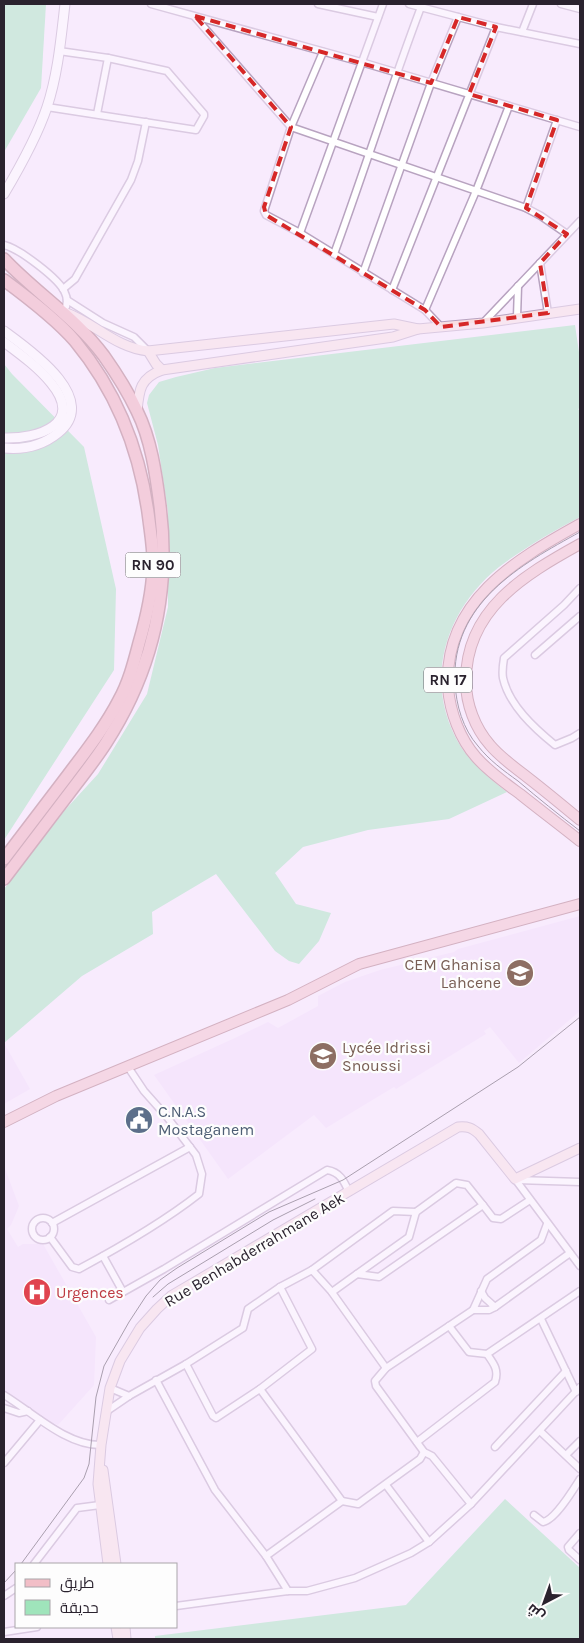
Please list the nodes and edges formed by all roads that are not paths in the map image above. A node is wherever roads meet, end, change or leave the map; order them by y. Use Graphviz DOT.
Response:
graph roads {
  1 [pos="65,4"];
  2 [pos="151,4"];
  3 [pos="318,4"];
  4 [pos="382,4"];
  5 [pos="409,4"];
  6 [pos="533,4"];
  7 [pos="561,4"];
  8 [pos="421,7"];
  9 [pos="580,10"];
  10 [pos="195,16"];
  11 [pos="378,17"];
  12 [pos="458,17"];
  13 [pos="496,27"];
  14 [pos="522,32"];
  15 [pos="580,44"];
  16 [pos="59,52"];
  17 [pos="323,52"];
  18 [pos="108,58"];
  19 [pos="361,62"];
  20 [pos="396,73"];
  21 [pos="431,83"];
  22 [pos="469,94"];
  23 [pos="510,106"];
  24 [pos="47,107"];
  25 [pos="97,114"];
  26 [pos="557,120"];
  27 [pos="146,122"];
  28 [pos="291,127"];
  29 [pos="580,127"];
  30 [pos="332,141"];
  31 [pos="370,154"];
  32 [pos="402,165"];
  33 [pos="436,177"];
  34 [pos="476,191"];
  35 [pos="4,194"];
  36 [pos="526,208"];
  37 [pos="580,221"];
  38 [pos="300,233"];
  39 [pos="567,234"];
  40 [pos="4,245"];
  41 [pos="334,254"];
  42 [pos="4,259"];
  43 [pos="540,263"];
  44 [pos="363,273"];
  45 [pos="4,280"];
  46 [pos="518,286"];
  47 [pos="63,289"];
  48 [pos="392,290"];
  49 [pos="67,300"];
  50 [pos="580,309"];
  51 [pos="425,310"];
  52 [pos="65,312"];
  53 [pos="548,313"];
  54 [pos="516,317"];
  55 [pos="484,323"];
  56 [pos="441,327"];
  57 [pos="418,329"];
  58 [pos="4,331"];
  59 [pos="4,342"];
  60 [pos="148,351"];
  61 [pos="162,370"];
  62 [pos="137,411"];
  63 [pos="4,438"];
  64 [pos="4,448"];
  65 [pos="580,524"];
  66 [pos="580,544"];
  67 [pos="580,588"];
  68 [pos="580,616"];
  69 [pos="534,655"];
  70 [pos="580,733"];
  71 [pos="580,820"];
  72 [pos="580,841"];
  73 [pos="4,859"];
  74 [pos="4,879"];
  75 [pos="580,904"];
  76 [pos="128,1067"];
  77 [pos="4,1122"];
  78 [pos="190,1147"];
  79 [pos="580,1148"];
  80 [pos="515,1180"];
  81 [pos="580,1182"];
  82 [pos="350,1192"];
  83 [pos="530,1200"];
  84 [pos="483,1205"];
  85 [pos="416,1212"];
  86 [pos="52,1223"];
  87 [pos="547,1224"];
  88 [pos="50,1237"];
  89 [pos="570,1253"];
  90 [pos="103,1256"];
  91 [pos="580,1266"];
  92 [pos="312,1270"];
  93 [pos="357,1274"];
  94 [pos="280,1287"];
  95 [pos="481,1291"];
  96 [pos="580,1291"];
  97 [pos="124,1292"];
  98 [pos="332,1292"];
  99 [pos="109,1300"];
  100 [pos="495,1307"];
  101 [pos="473,1310"];
  102 [pos="541,1319"];
  103 [pos="449,1326"];
  104 [pos="487,1354"];
  105 [pos="186,1364"];
  106 [pos="386,1368"];
  107 [pos="566,1371"];
  108 [pos="156,1380"];
  109 [pos="110,1388"];
  110 [pos="260,1389"];
  111 [pos="578,1389"];
  112 [pos="4,1395"];
  113 [pos="129,1396"];
  114 [pos="4,1408"];
  115 [pos="28,1411"];
  116 [pos="107,1411"];
  117 [pos="40,1420"];
  118 [pos="540,1430"];
  119 [pos="580,1440"];
  120 [pos="417,1442"];
  121 [pos="101,1446"];
  122 [pos="496,1446"];
  123 [pos="424,1452"];
  124 [pos="100,1455"];
  125 [pos="566,1455"];
  126 [pos="4,1463"];
  127 [pos="580,1469"];
  128 [pos="580,1479"];
  129 [pos="386,1485"];
  130 [pos="342,1501"];
  131 [pos="471,1504"];
  132 [pos="100,1505"];
  133 [pos="534,1515"];
  134 [pos="580,1533"];
  135 [pos="430,1542"];
  136 [pos="266,1556"];
  137 [pos="580,1560"];
  138 [pos="35,1563"];
  139 [pos="108,1563"];
  140 [pos="116,1563"];
  141 [pos="15,1589"];
  142 [pos="288,1591"];
  143 [pos="4,1596"];
  144 [pos="178,1606"];
  145 [pos="30,1628"];
  146 [pos="4,1632"];
  1 -- 16 [label="street"];
  2 -- 10 [label="street"];
  3 -- 11 [label="street"];
  4 -- 11 [label="street"];
  5 -- 8 [label="street"];
  6 -- 14 [label="street"];
  7 -- 9 [label="street"];
  8 -- 12 [label="street"];
  8 -- 20 [label="street"];
  10 -- 17 [label="street"];
  10 -- 28 [label="street"];
  11 -- 19 [label="street"];
  12 -- 13 [label="street"];
  12 -- 21 [label="street"];
  13 -- 14 [label="street"];
  13 -- 22 [label="street"];
  14 -- 15 [label="street"];
  16 -- 18 [label="street"];
  16 -- 24 [label="street"];
  17 -- 19 [label="street"];
  17 -- 28 [label="street"];
  18 -- 25 [label="street"];
  18 -- 27 [label="street"];
  19 -- 20 [label="street"];
  19 -- 30 [label="street"];
  20 -- 21 [label="street"];
  20 -- 31 [label="street"];
  21 -- 22 [label="street"];
  21 -- 32 [label="street"];
  22 -- 23 [label="street"];
  22 -- 33 [label="street"];
  23 -- 26 [label="street"];
  23 -- 34 [label="street"];
  24 -- 25 [label="street"];
  24 -- 35 [label="street"];
  25 -- 27 [label="street"];
  26 -- 29 [label="street"];
  26 -- 36 [label="street"];
  27 -- 47 [label="street"];
  28 -- 30 [label="street"];
  28 -- 38 [label="street"];
  30 -- 31 [label="street"];
  30 -- 38 [label="street"];
  31 -- 32 [label="street"];
  31 -- 41 [label="street"];
  32 -- 33 [label="street"];
  32 -- 44 [label="street"];
  33 -- 34 [label="street"];
  33 -- 48 [label="street"];
  34 -- 36 [label="street"];
  34 -- 51 [label="street"];
  36 -- 39 [label="street"];
  37 -- 39 [label="street"];
  38 -- 41 [label="street"];
  39 -- 43 [label="street"];
  40 -- 47 [label="street"];
  41 -- 44 [label="street"];
  42 -- 52 [label="highway, RN 90"];
  43 -- 46 [label="street"];
  43 -- 53 [label="street"];
  44 -- 48 [label="street"];
  45 -- 73 [label="highway, RN 90"];
  46 -- 54 [label="street"];
  46 -- 55 [label="street"];
  47 -- 49 [label="street"];
  48 -- 51 [label="street"];
  49 -- 52 [label="street"];
  49 -- 60 [label="street"];
  50 -- 53 [label="main road"];
  51 -- 56 [label="street"];
  52 -- 60 [label="main road"];
  52 -- 62 [label="highway, RN 90"];
  53 -- 54 [label="main road"];
  54 -- 55 [label="main road"];
  55 -- 56 [label="main road"];
  56 -- 57 [label="main road"];
  57 -- 60 [label="main road"];
  57 -- 61 [label="main road"];
  58 -- 64 [label="street"];
  59 -- 63 [label="street"];
  60 -- 61 [label="main road"];
  61 -- 62 [label="main road"];
  62 -- 74 [label="highway, RN 90"];
  65 -- 72 [label="main road, RN 17"];
  66 -- 71 [label="main road, RN 17"];
  67 -- 70 [label="street"];
  68 -- 69 [label="street"];
  75 -- 76 [label="main road"];
  76 -- 77 [label="main road"];
  76 -- 78 [label="street"];
  78 -- 86 [label="street"];
  78 -- 90 [label="street"];
  79 -- 80 [label="main road"];
  80 -- 81 [label="street"];
  80 -- 82 [label="main road, Rue Benhabderrahmane Aek"];
  80 -- 83 [label="street"];
  82 -- 97 [label="street"];
  82 -- 109 [label="main road, Rue Benhabderrahmane Aek"];
  83 -- 84 [label="street"];
  83 -- 87 [label="street"];
  84 -- 85 [label="street"];
  84 -- 93 [label="street"];
  85 -- 92 [label="street"];
  85 -- 93 [label="street"];
  86 -- 88 [label="street"];
  86 -- 88 [label="street"];
  87 -- 89 [label="street"];
  87 -- 95 [label="street"];
  88 -- 90 [label="street"];
  89 -- 91 [label="street"];
  89 -- 100 [label="street"];
  90 -- 97 [label="street"];
  92 -- 94 [label="street"];
  92 -- 98 [label="street"];
  93 -- 98 [label="street"];
  94 -- 105 [label="street"];
  94 -- 110 [label="street"];
  95 -- 100 [label="street"];
  95 -- 101 [label="street"];
  96 -- 102 [label="street"];
  97 -- 99 [label="street"];
  98 -- 106 [label="street"];
  100 -- 101 [label="street"];
  101 -- 103 [label="street"];
  102 -- 104 [label="street"];
  102 -- 107 [label="street"];
  103 -- 104 [label="street"];
  103 -- 106 [label="street"];
  104 -- 120 [label="street"];
  105 -- 108 [label="street"];
  105 -- 110 [label="street"];
  106 -- 120 [label="street"];
  107 -- 111 [label="street"];
  107 -- 122 [label="street"];
  108 -- 113 [label="street"];
  108 -- 136 [label="street"];
  109 -- 113 [label="street"];
  109 -- 116 [label="main road, Rue Benhabderrahmane Aek"];
  110 -- 130 [label="street"];
  111 -- 118 [label="street"];
  112 -- 115 [label="street"];
  113 -- 116 [label="street"];
  114 -- 115 [label="street"];
  115 -- 117 [label="street"];
  116 -- 121 [label="main road, Rue Benhabderrahmane Aek"];
  117 -- 121 [label="street"];
  117 -- 126 [label="street"];
  118 -- 125 [label="street"];
  118 -- 131 [label="street"];
  119 -- 125 [label="street"];
  120 -- 123 [label="street"];
  121 -- 124 [label="main road, Rue Benhabderrahmane Aek"];
  123 -- 129 [label="street"];
  123 -- 131 [label="street"];
  124 -- 132 [label="main road, Rue Benhabderrahmane Aek"];
  124 -- 140 [label="main road, Rue Benhabderrahmane Aek"];
  125 -- 127 [label="street"];
  128 -- 133 [label="street"];
  129 -- 130 [label="street"];
  129 -- 135 [label="street"];
  130 -- 136 [label="street"];
  131 -- 135 [label="street"];
  132 -- 138 [label="street"];
  132 -- 139 [label="main road, Rue Benhabderrahmane Aek"];
  134 -- 137 [label="street"];
  135 -- 142 [label="street"];
  136 -- 142 [label="street"];
  141 -- 143 [label="street"];
  142 -- 144 [label="street"];
  145 -- 146 [label="street"];
}
